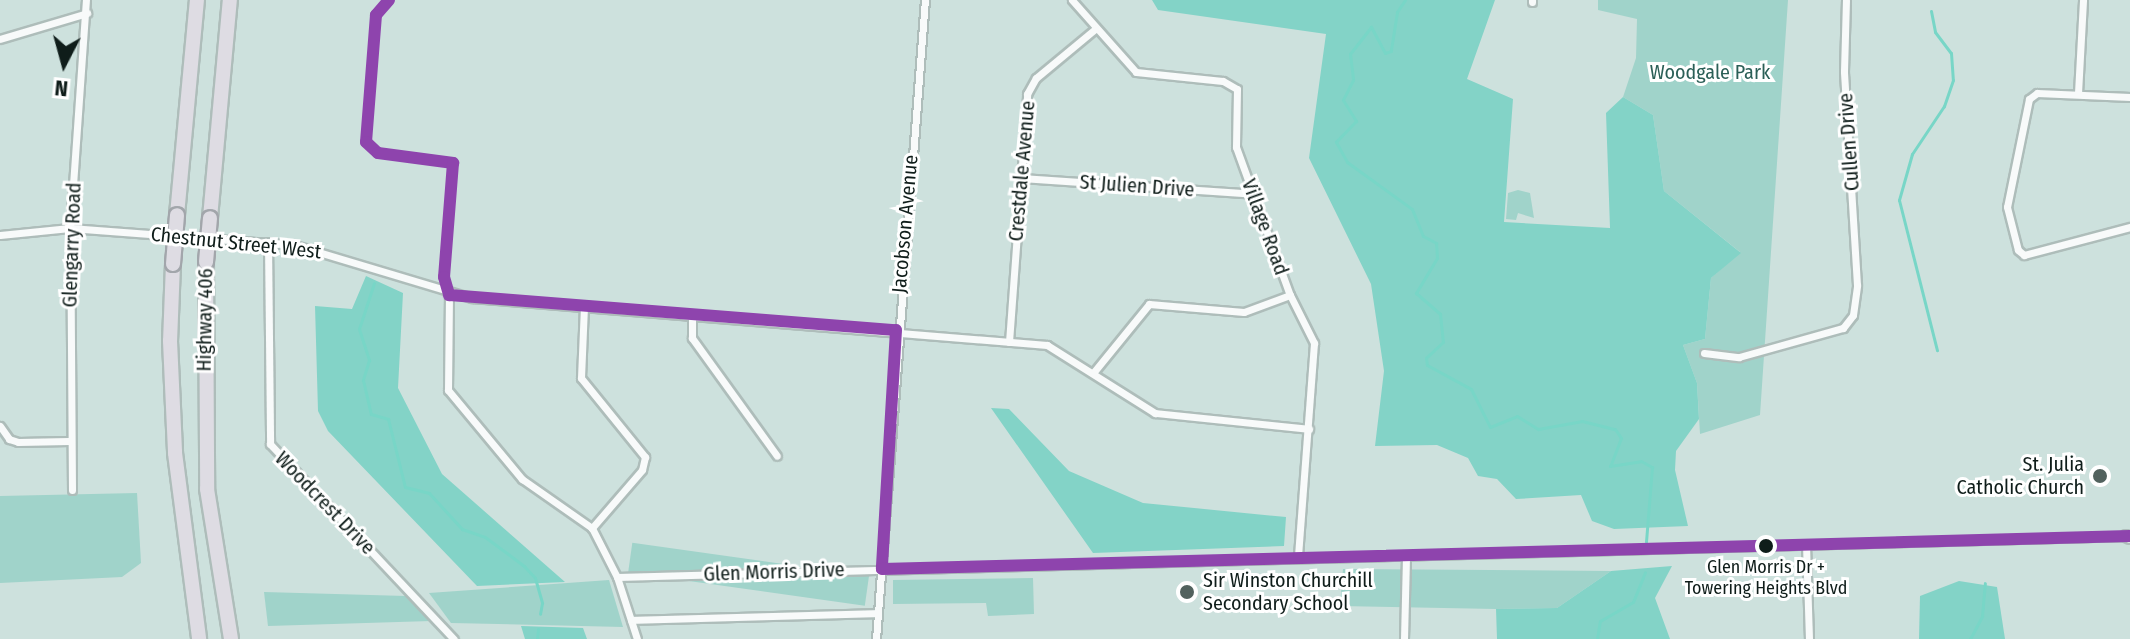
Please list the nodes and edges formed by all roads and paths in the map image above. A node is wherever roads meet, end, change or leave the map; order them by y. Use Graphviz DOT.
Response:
graph roads {
  1 [pos="86,0"];
  2 [pos="196,0"];
  3 [pos="925,0"];
  4 [pos="1072,0"];
  5 [pos="1846,0"];
  6 [pos="2083,0"];
  7 [pos="230,4"];
  8 [pos="87,13"];
  9 [pos="1095,29"];
  10 [pos="0,39"];
  11 [pos="2078,93"];
  12 [pos="2130,97"];
  13 [pos="1021,178"];
  14 [pos="1253,194"];
  15 [pos="2130,227"];
  16 [pos="70,228"];
  17 [pos="0,235"];
  18 [pos="268,242"];
  19 [pos="449,295"];
  20 [pos="1290,295"];
  21 [pos="584,306"];
  22 [pos="692,314"];
  23 [pos="896,330"];
  24 [pos="1009,342"];
  25 [pos="1704,353"];
  26 [pos="1093,373"];
  27 [pos="0,426"];
  28 [pos="1309,429"];
  29 [pos="69,441"];
  30 [pos="777,456"];
  31 [pos="72,490"];
  32 [pos="592,528"];
  33 [pos="2129,536"];
  34 [pos="1806,544"];
  35 [pos="1406,555"];
  36 [pos="1298,558"];
  37 [pos="882,569"];
  38 [pos="617,577"];
  39 [pos="878,613"];
  40 [pos="631,620"];
  41 [pos="199,639"];
  42 [pos="231,639"];
  43 [pos="454,639"];
  44 [pos="637,639"];
  45 [pos="876,639"];
  46 [pos="1404,639"];
  47 [pos="1809,639"];
  1 -- 8 [label="street, Glengarry Road"];
  2 -- 41 [label="highway, Highway 406, bridge"];
  3 -- 23 [label="street, Jacobson Avenue"];
  4 -- 9 [label="street, Village Road"];
  5 -- 25 [label="street, Cullen Drive"];
  6 -- 11 [label="street"];
  7 -- 42 [label="highway, Highway 406, bridge"];
  8 -- 10 [label="street"];
  8 -- 16 [label="street, Glengarry Road"];
  9 -- 13 [label="street, Crestdale Avenue"];
  9 -- 14 [label="street, Village Road"];
  11 -- 12 [label="street"];
  11 -- 15 [label="street"];
  13 -- 14 [label="street, St Julien Drive"];
  13 -- 24 [label="street, Crestdale Avenue"];
  14 -- 20 [label="street, Village Road"];
  16 -- 17 [label="street, Chestnut Street West"];
  16 -- 18 [label="street, Chestnut Street West"];
  16 -- 29 [label="street, Glengarry Road"];
  18 -- 19 [label="street, Chestnut Street West"];
  18 -- 43 [label="street, Woodcrest Drive"];
  19 -- 21 [label="street, Chestnut Street West"];
  19 -- 32 [label="street"];
  20 -- 26 [label="street"];
  20 -- 28 [label="street, Village Road"];
  21 -- 22 [label="street, Chestnut Street West"];
  21 -- 32 [label="street"];
  22 -- 23 [label="street, Chestnut Street West"];
  22 -- 30 [label="street"];
  23 -- 24 [label="street, Chestnut Street West"];
  23 -- 37 [label="street, Jacobson Avenue"];
  24 -- 26 [label="street, Chestnut Street West"];
  26 -- 28 [label="street, Chestnut Street West"];
  27 -- 29 [label="street"];
  28 -- 36 [label="street, Village Road"];
  29 -- 31 [label="street, Glengarry Road"];
  32 -- 38 [label="street"];
  33 -- 34 [label="street, Glen Morris Drive"];
  34 -- 35 [label="street, Glen Morris Drive"];
  34 -- 47 [label="street"];
  35 -- 36 [label="street, Glen Morris Drive"];
  35 -- 46 [label="street"];
  36 -- 37 [label="street, Glen Morris Drive"];
  37 -- 38 [label="street, Glen Morris Drive"];
  37 -- 39 [label="street, Jacobson Avenue"];
  38 -- 40 [label="street"];
  39 -- 40 [label="street"];
  39 -- 45 [label="street, Jacobson Avenue"];
  40 -- 44 [label="street"];
}
